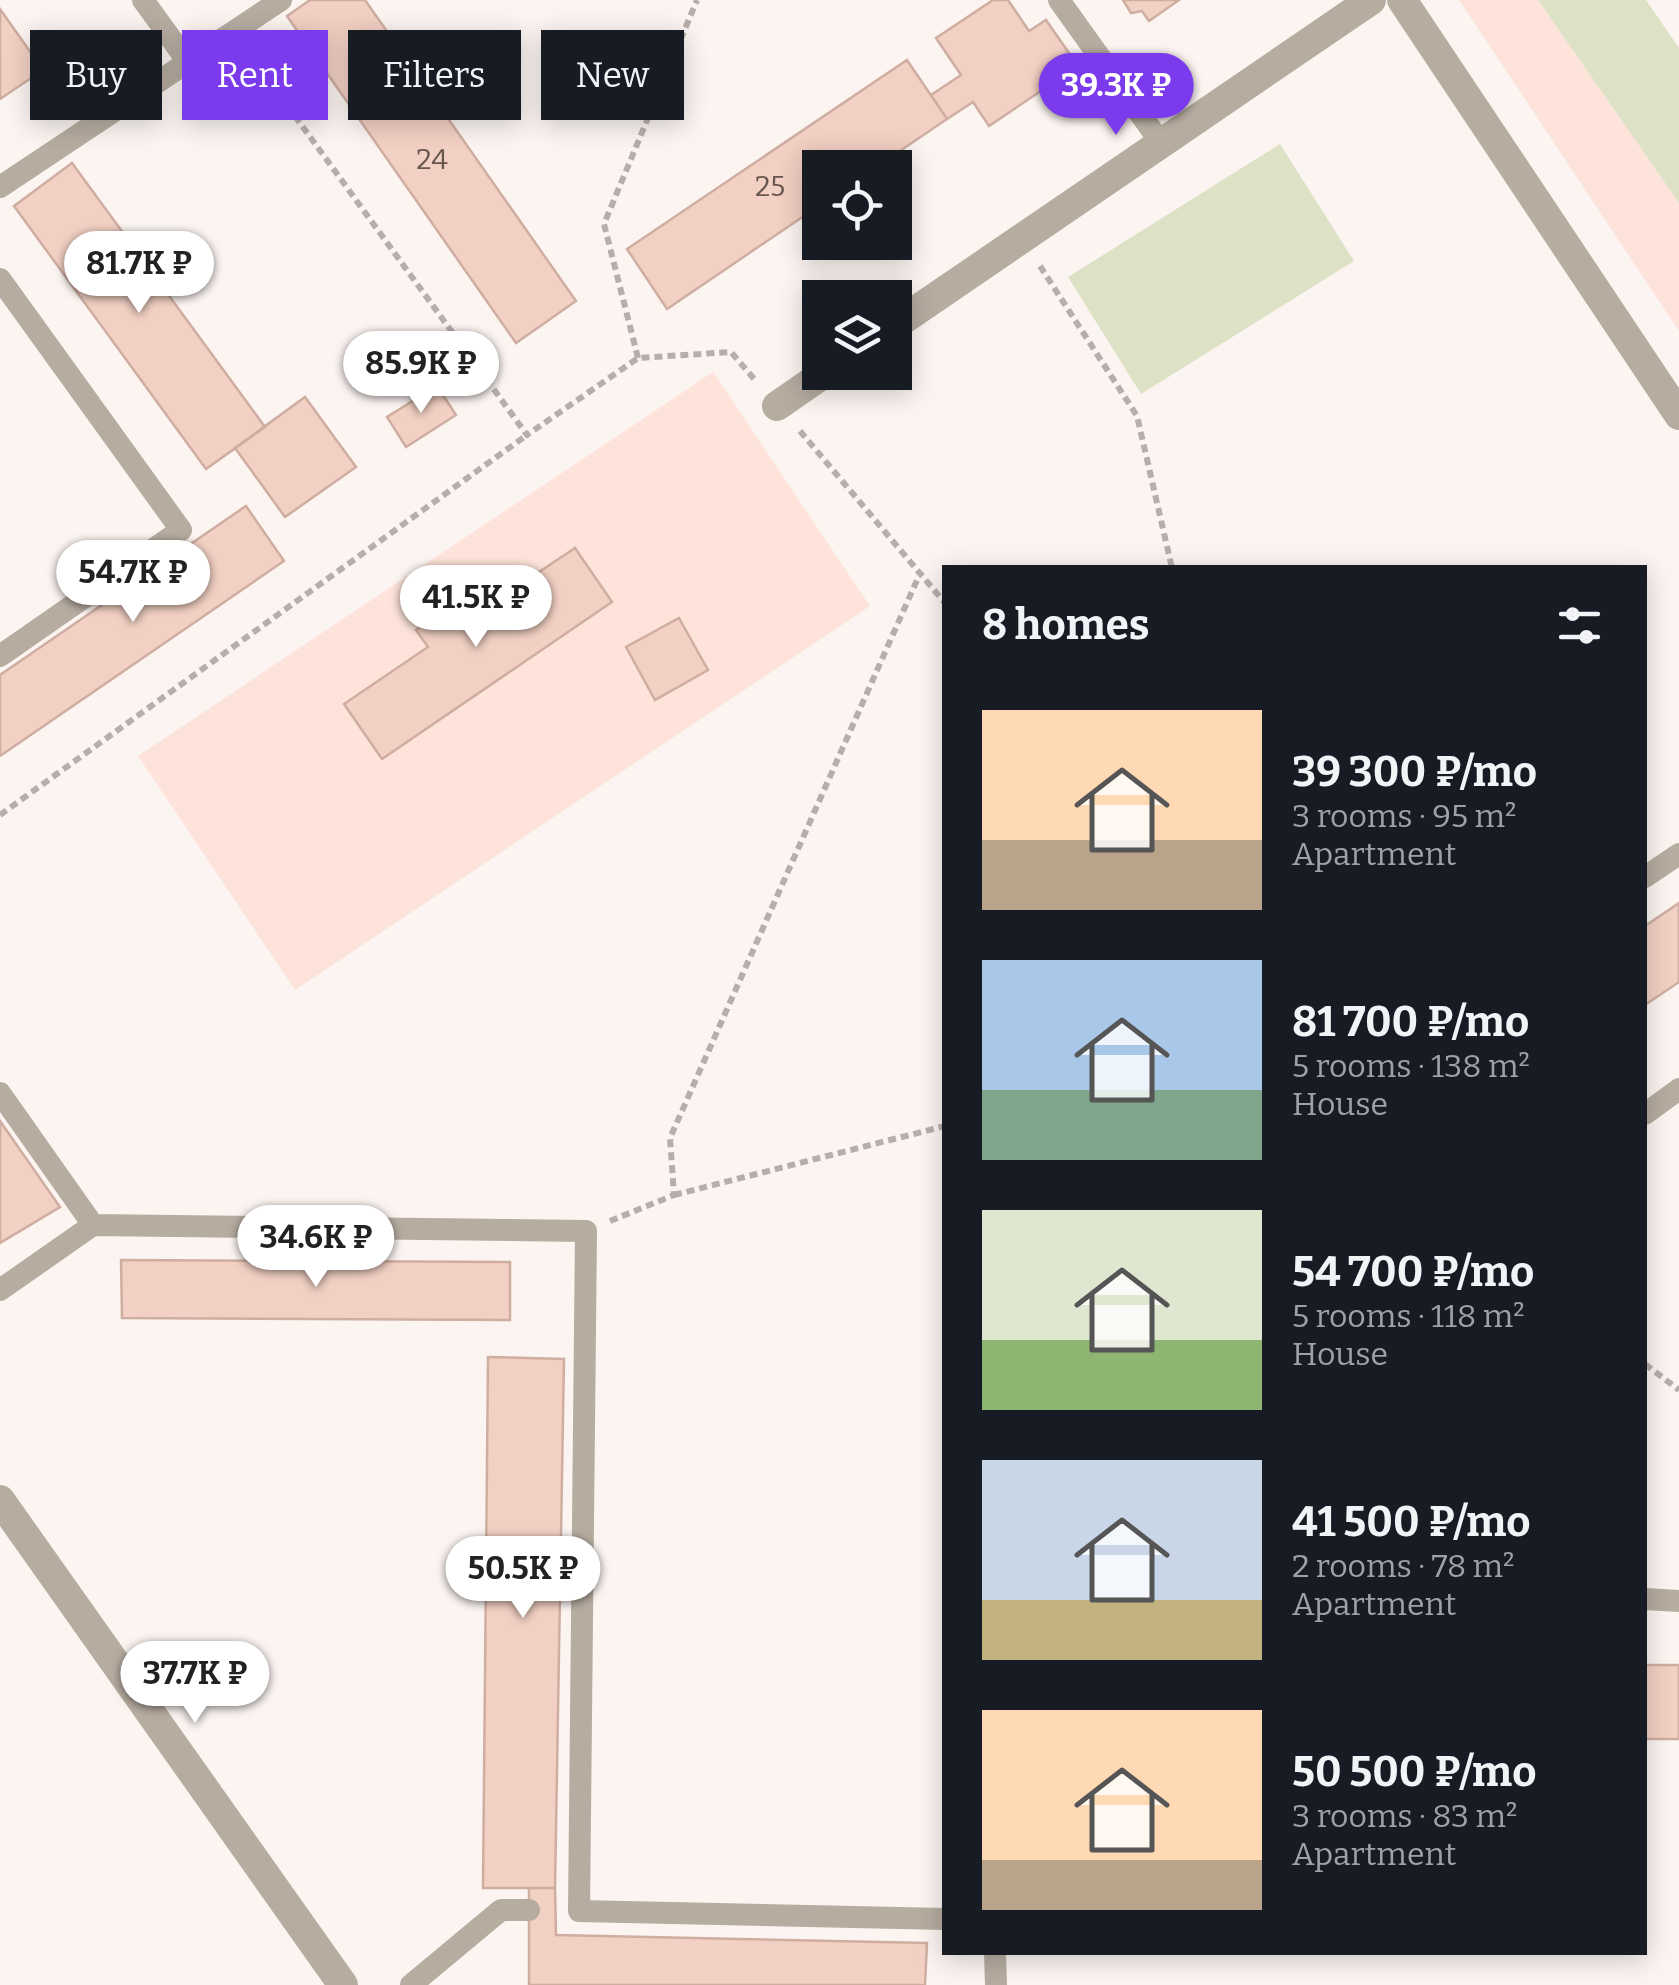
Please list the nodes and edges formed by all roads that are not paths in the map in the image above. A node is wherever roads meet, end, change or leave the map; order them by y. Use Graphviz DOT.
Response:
graph roads {
  1 [pos="143,0"];
  2 [pos="282,0"];
  3 [pos="1059,0"];
  4 [pos="1371,0"];
  5 [pos="1402,0"];
  6 [pos="237,30"];
  7 [pos="182,54"];
  8 [pos="182,66"];
  9 [pos="1161,143"];
  10 [pos="0,188"];
  11 [pos="0,279"];
  12 [pos="912,313"];
  13 [pos="802,389"];
  14 [pos="778,406"];
  15 [pos="1679,415"];
  16 [pos="0,656"];
  17 [pos="1679,854"];
  18 [pos="1647,876"];
  19 [pos="1679,1089"];
  20 [pos="0,1093"];
  21 [pos="1647,1113"];
  22 [pos="93,1226"];
  23 [pos="0,1290"];
  24 [pos="0,1500"];
  25 [pos="1647,1599"];
  26 [pos="1679,1601"];
  27 [pos="530,1910"];
  28 [pos="942,1919"];
  29 [pos="996,1955"];
  30 [pos="343,1985"];
  31 [pos="411,1985"];
  32 [pos="996,1985"];
  1 -- 7 [label="lane"];
  2 -- 6 [label="lane"];
  3 -- 9 [label="lane"];
  4 -- 9 [label="street"];
  5 -- 15 [label="street"];
  8 -- 10 [label="lane"];
  9 -- 12 [label="street"];
  11 -- 16 [label="lane"];
  13 -- 14 [label="street"];
  17 -- 18 [label="lane"];
  19 -- 21 [label="lane"];
  20 -- 22 [label="lane"];
  22 -- 23 [label="lane"];
  22 -- 28 [label="lane"];
  24 -- 30 [label="street"];
  25 -- 26 [label="lane"];
  27 -- 31 [label="lane"];
  29 -- 32 [label="lane"];
}
